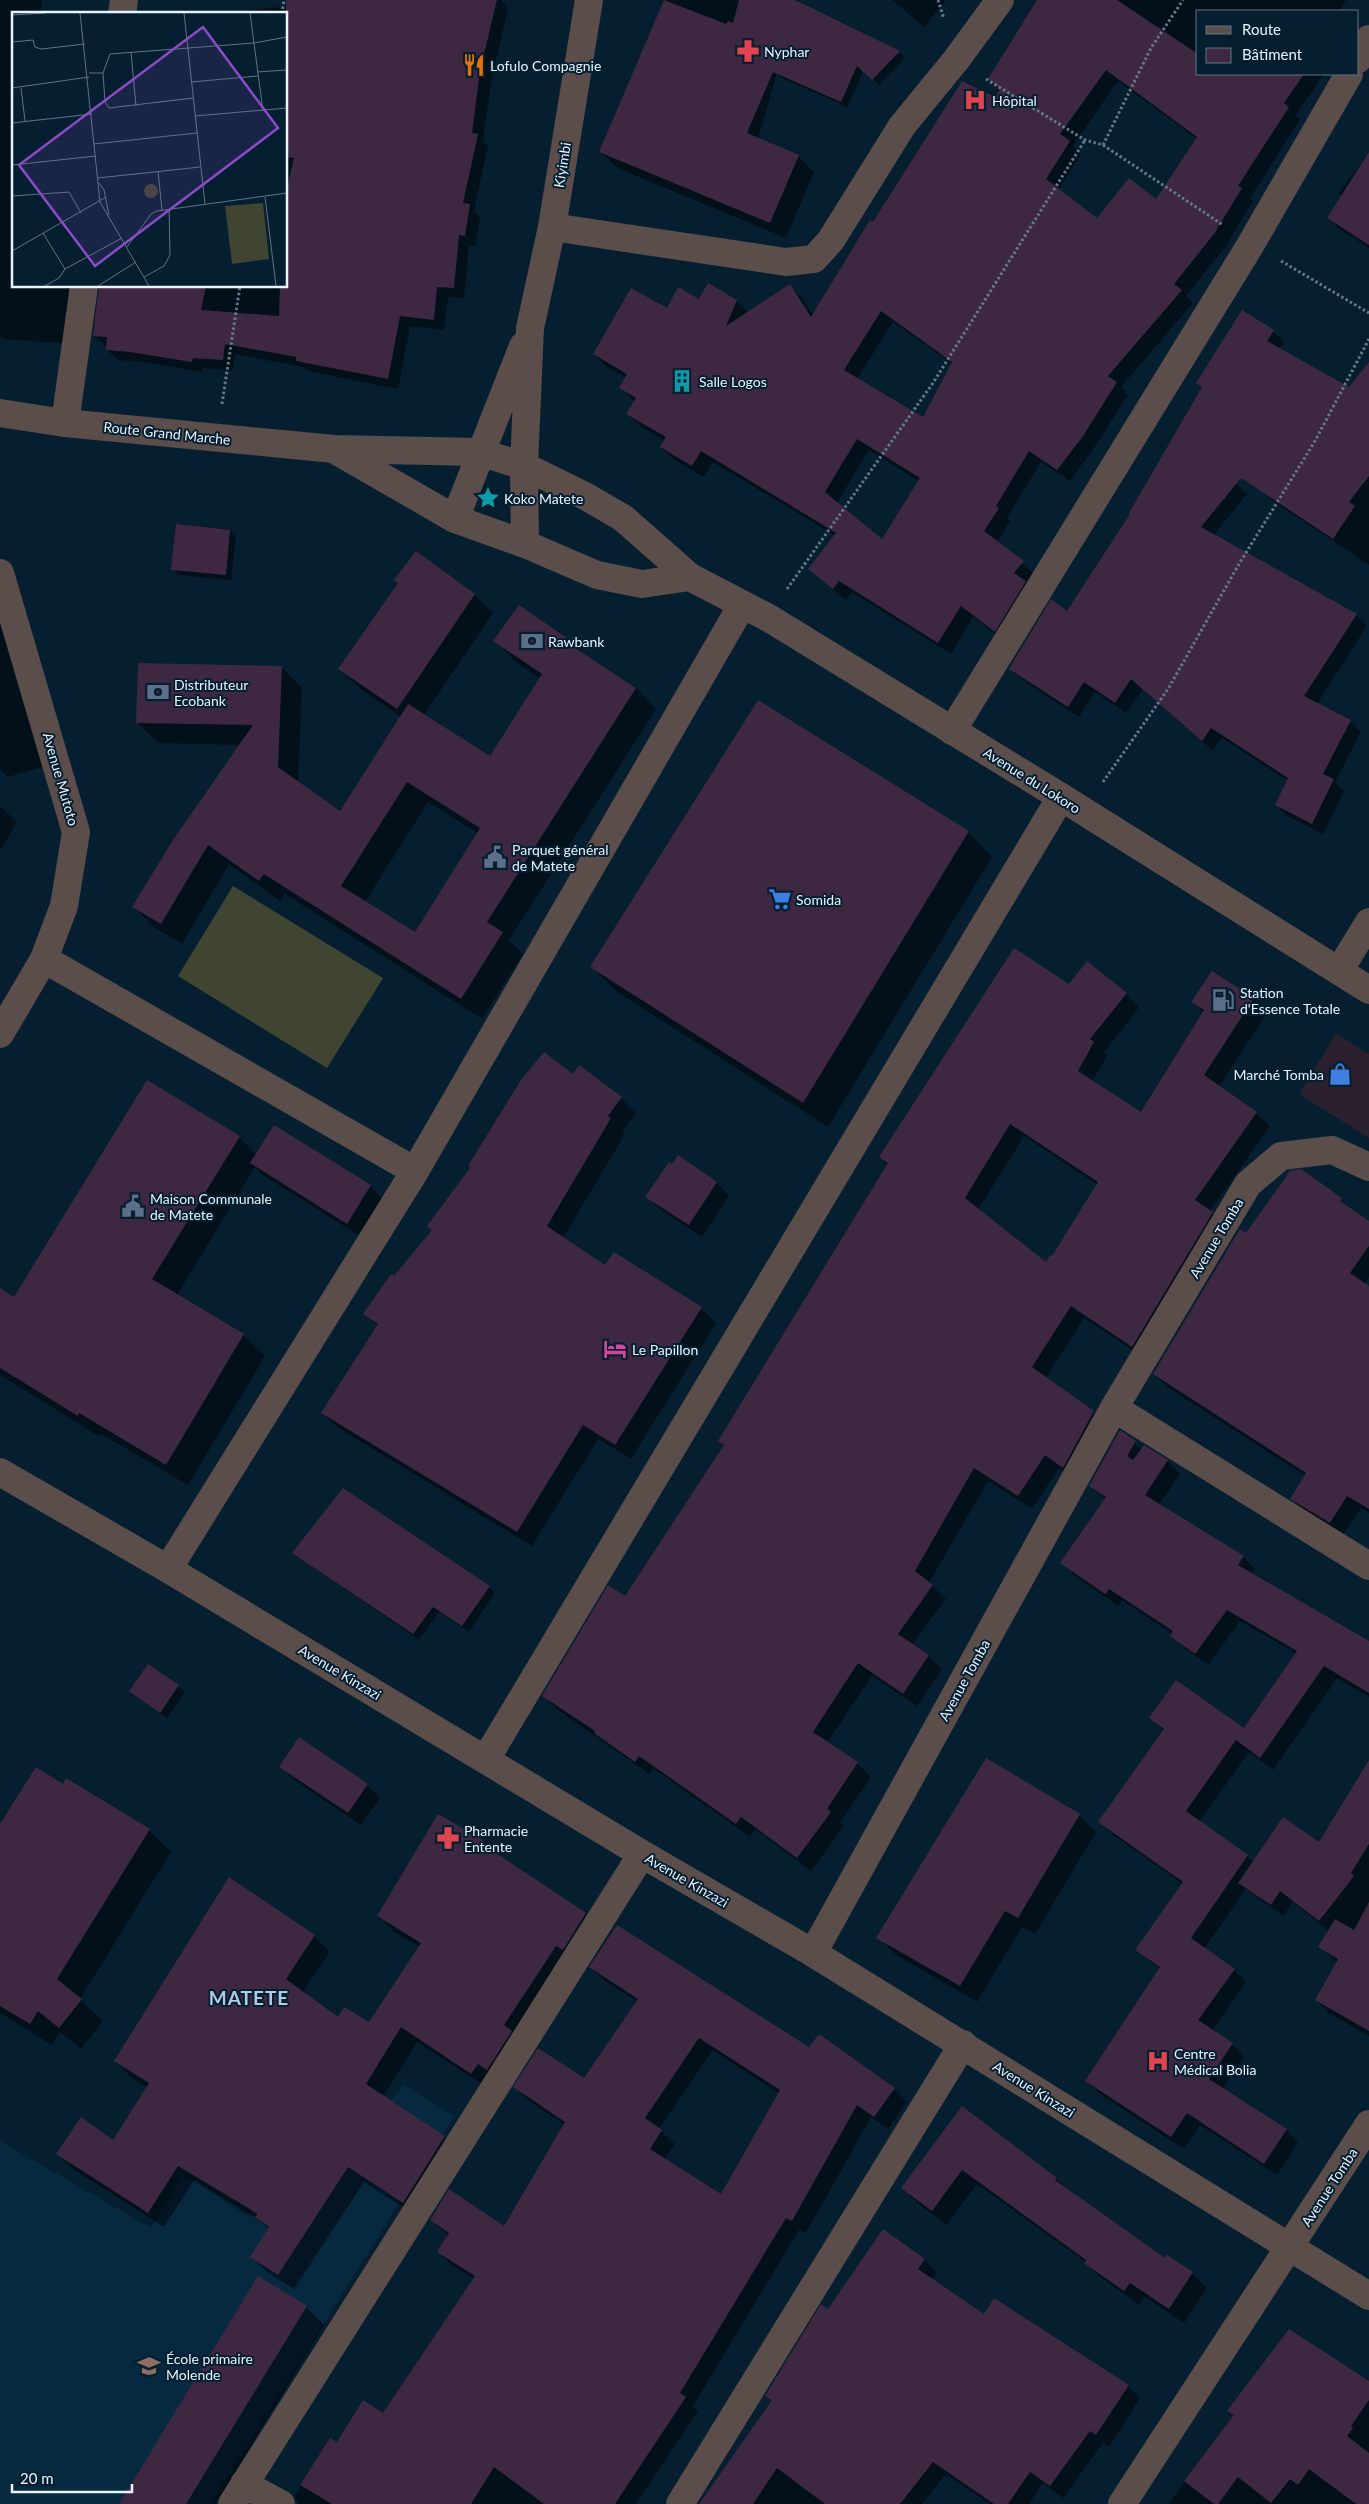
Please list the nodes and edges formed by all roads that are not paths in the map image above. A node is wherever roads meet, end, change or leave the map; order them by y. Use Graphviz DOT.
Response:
graph roads {
  1 [pos="588,0"];
  2 [pos="1000,0"];
  3 [pos="1369,39"];
  4 [pos="1359,57"];
  5 [pos="1348,75"];
  6 [pos="552,227"];
  7 [pos="84,288"];
  8 [pos="530,328"];
  9 [pos="0,413"];
  10 [pos="65,423"];
  11 [pos="334,449"];
  12 [pos="479,452"];
  13 [pos="524,466"];
  14 [pos="455,519"];
  15 [pos="525,544"];
  16 [pos="0,573"];
  17 [pos="690,577"];
  18 [pos="742,605"];
  19 [pos="952,731"];
  20 [pos="1072,804"];
  21 [pos="1369,922"];
  22 [pos="44,959"];
  23 [pos="1339,971"];
  24 [pos="1369,990"];
  25 [pos="2,1024"];
  26 [pos="1369,1167"];
  27 [pos="415,1171"];
  28 [pos="1114,1408"];
  29 [pos="0,1472"];
  30 [pos="1369,1566"];
  31 [pos="168,1569"];
  32 [pos="486,1759"];
  33 [pos="642,1854"];
  34 [pos="813,1953"];
  35 [pos="963,2044"];
  36 [pos="1369,2124"];
  37 [pos="1289,2249"];
  38 [pos="1369,2296"];
  39 [pos="238,2494"];
  40 [pos="281,2504"];
  41 [pos="680,2504"];
  42 [pos="1122,2504"];
  1 -- 6 [label="street, Kiyimbi"];
  2 -- 6 [label="street"];
  3 -- 4 [label="street"];
  5 -- 19 [label="street"];
  6 -- 8 [label="street, Kiyimbi"];
  7 -- 10 [label="street"];
  8 -- 12 [label="street, Kiyimbi"];
  8 -- 13 [label="street, Kiyimbi"];
  9 -- 10 [label="street, Route Grand Marche"];
  10 -- 11 [label="street, Route Grand Marche"];
  11 -- 12 [label="street, Route Grand Marche"];
  11 -- 14 [label="street, Route Grand Marche"];
  12 -- 13 [label="street, Route Grand Marche"];
  12 -- 14 [label="street, Kiyimbi"];
  13 -- 15 [label="street, Kiyimbi"];
  13 -- 17 [label="street, Avenue du Lokoro"];
  14 -- 15 [label="street, Route Grand Marche"];
  15 -- 17 [label="street"];
  16 -- 22 [label="street, Avenue Mutoto"];
  17 -- 18 [label="street, Avenue du Lokoro"];
  18 -- 19 [label="street, Avenue du Lokoro"];
  18 -- 27 [label="street"];
  19 -- 20 [label="street, Avenue du Lokoro"];
  20 -- 23 [label="street, Avenue du Lokoro"];
  20 -- 32 [label="street"];
  21 -- 23 [label="street"];
  22 -- 25 [label="street, Avenue Mutoto"];
  22 -- 27 [label="street"];
  23 -- 24 [label="street, Avenue du Lokoro"];
  26 -- 28 [label="street, Avenue Tomba"];
  27 -- 31 [label="street"];
  28 -- 30 [label="street"];
  28 -- 34 [label="street, Avenue Tomba"];
  29 -- 31 [label="street, Avenue Kinzazi"];
  31 -- 32 [label="street, Avenue Kinzazi"];
  32 -- 33 [label="street, Avenue Kinzazi"];
  33 -- 34 [label="street, Avenue Kinzazi"];
  33 -- 39 [label="street"];
  34 -- 35 [label="street, Avenue Kinzazi"];
  35 -- 37 [label="street, Avenue Kinzazi"];
  35 -- 41 [label="street"];
  36 -- 37 [label="street, Avenue Tomba"];
  37 -- 38 [label="street, Avenue Kinzazi"];
  37 -- 42 [label="street, Avenue Tomba"];
  39 -- 40 [label="street"];
}
